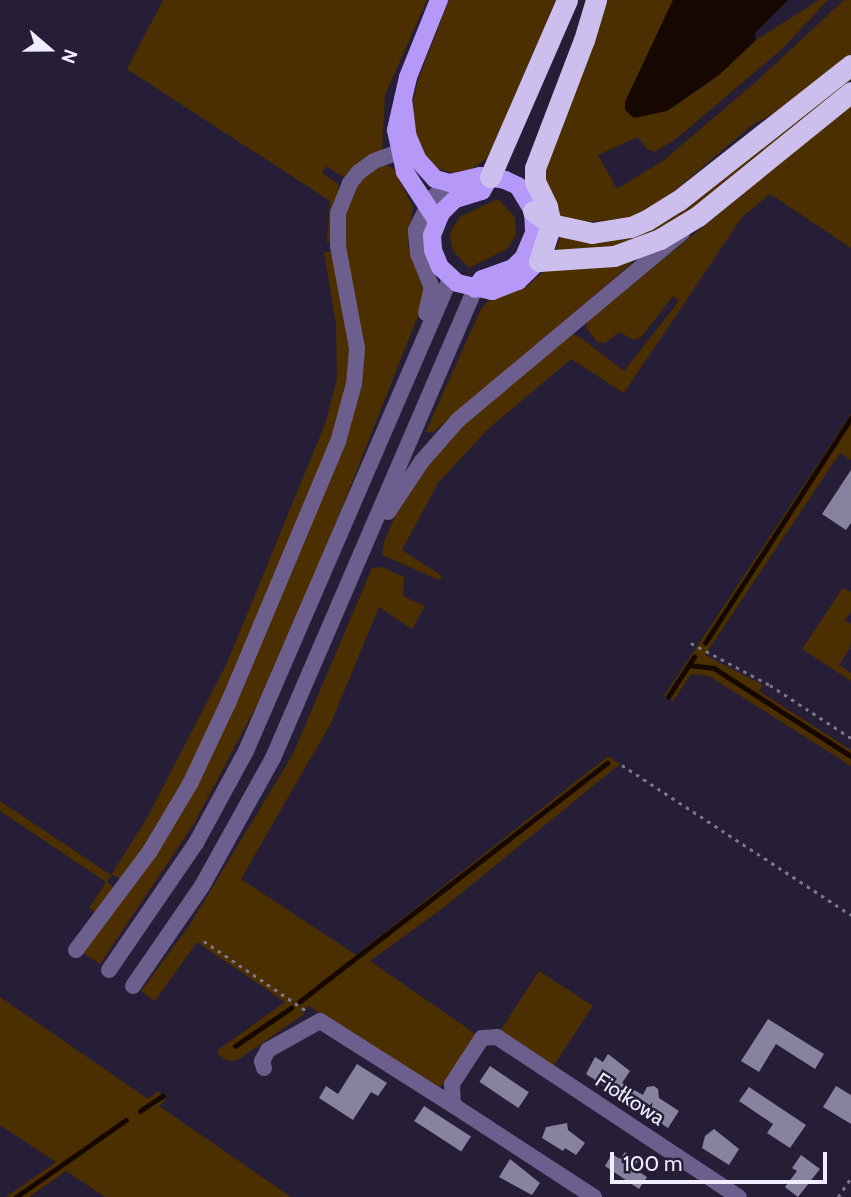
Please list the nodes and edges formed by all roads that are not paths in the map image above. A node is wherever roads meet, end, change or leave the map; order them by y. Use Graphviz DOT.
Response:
graph roads {
  1 [pos="439,0"];
  2 [pos="567,0"];
  3 [pos="596,1"];
  4 [pos="851,65"];
  5 [pos="851,92"];
  6 [pos="403,99"];
  7 [pos="398,152"];
  8 [pos="490,177"];
  9 [pos="450,183"];
  10 [pos="518,186"];
  11 [pos="533,211"];
  12 [pos="431,213"];
  13 [pos="698,216"];
  14 [pos="551,224"];
  15 [pos="540,261"];
  16 [pos="450,279"];
  17 [pos="475,289"];
  18 [pos="419,353"];
  19 [pos="362,553"];
  20 [pos="76,950"];
  21 [pos="109,970"];
  22 [pos="133,986"];
  23 [pos="264,1068"];
  24 [pos="453,1105"];
  25 [pos="594,1197"];
  26 [pos="739,1197"];
  1 -- 6 [label="main road"];
  2 -- 8 [label="highway"];
  3 -- 10 [label="highway"];
  3 -- 14 [label="highway"];
  4 -- 14 [label="highway"];
  5 -- 13 [label="highway"];
  6 -- 7 [label="main road"];
  6 -- 9 [label="main road"];
  7 -- 12 [label="main road"];
  7 -- 20 [label="street"];
  8 -- 9 [label="main road"];
  8 -- 10 [label="main road"];
  8 -- 12 [label="main road"];
  9 -- 12 [label="street"];
  10 -- 11 [label="main road"];
  11 -- 14 [label="highway"];
  11 -- 17 [label="main road"];
  12 -- 16 [label="main road"];
  12 -- 18 [label="street"];
  13 -- 15 [label="highway"];
  13 -- 19 [label="street"];
  14 -- 15 [label="highway"];
  15 -- 17 [label="main road"];
  16 -- 17 [label="main road"];
  16 -- 18 [label="street"];
  17 -- 19 [label="street"];
  18 -- 21 [label="street"];
  19 -- 22 [label="street"];
  23 -- 24 [label="street"];
  24 -- 25 [label="street"];
  24 -- 26 [label="street, Fiołkowa"];
}
